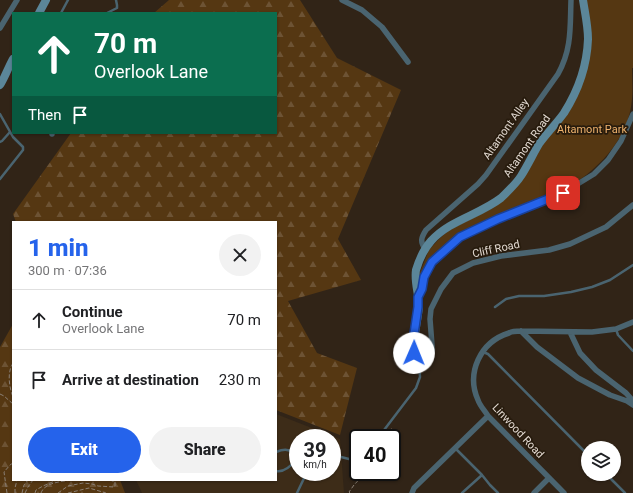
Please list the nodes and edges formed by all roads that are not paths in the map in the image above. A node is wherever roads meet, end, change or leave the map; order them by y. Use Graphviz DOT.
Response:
graph roads {
  1 [pos="17,0"];
  2 [pos="46,0"];
  3 [pos="68,0"];
  4 [pos="116,0"];
  5 [pos="342,0"];
  6 [pos="571,0"];
  7 [pos="583,0"];
  8 [pos="40,12"];
  9 [pos="62,12"];
  10 [pos="109,12"];
  11 [pos="0,28"];
  12 [pos="12,61"];
  13 [pos="408,62"];
  14 [pos="0,85"];
  15 [pos="0,114"];
  16 [pos="633,114"];
  17 [pos="10,132"];
  18 [pos="0,142"];
  19 [pos="0,179"];
  20 [pos="633,205"];
  21 [pos="426,249"];
  22 [pos="633,265"];
  23 [pos="418,297"];
  24 [pos="495,306"];
  25 [pos="633,322"];
  26 [pos="616,329"];
  27 [pos="521,331"];
  28 [pos="570,332"];
  29 [pos="483,351"];
  30 [pos="633,351"];
  31 [pos="419,359"];
  32 [pos="633,401"];
  33 [pos="633,405"];
  34 [pos="488,416"];
  35 [pos="385,429"];
  36 [pos="455,448"];
  37 [pos="581,448"];
  38 [pos="289,450"];
  39 [pos="277,452"];
  40 [pos="289,466"];
  41 [pos="277,472"];
  42 [pos="482,475"];
  43 [pos="549,478"];
  44 [pos="303,481"];
  45 [pos="613,481"];
  46 [pos="297,493"];
  47 [pos="412,493"];
  48 [pos="462,493"];
  49 [pos="498,493"];
  50 [pos="534,493"];
  51 [pos="564,493"];
  52 [pos="625,493"];
  1 -- 11 [label="street"];
  2 -- 8 [label="street"];
  3 -- 9 [label="lane"];
  4 -- 10 [label="lane"];
  5 -- 13 [label="street"];
  6 -- 21 [label="street, Altamont Alley"];
  7 -- 21 [label="street, Altamont Road"];
  12 -- 14 [label="street"];
  15 -- 17 [label="lane"];
  16 -- 23 [label="street"];
  17 -- 18 [label="lane"];
  17 -- 19 [label="lane"];
  20 -- 31 [label="street, Cliff Road"];
  21 -- 23 [label="street, Altamont Road"];
  22 -- 24 [label="lane"];
  23 -- 31 [label="street, Altamont Road"];
  25 -- 26 [label="street"];
  26 -- 28 [label="street"];
  26 -- 30 [label="lane"];
  27 -- 28 [label="street"];
  27 -- 29 [label="street"];
  27 -- 33 [label="street"];
  28 -- 32 [label="street"];
  29 -- 34 [label="street, Linwood Road"];
  29 -- 37 [label="lane"];
  31 -- 35 [label="lane, Altamont Road"];
  34 -- 36 [label="street"];
  34 -- 43 [label="street, Linwood Road"];
  36 -- 42 [label="lane"];
  36 -- 47 [label="street"];
  38 -- 39 [label="lane"];
  40 -- 41 [label="lane"];
  42 -- 48 [label="lane"];
  42 -- 49 [label="lane"];
  43 -- 50 [label="street"];
  43 -- 51 [label="street, Linwood Road"];
  44 -- 46 [label="lane"];
  45 -- 52 [label="lane"];
}
